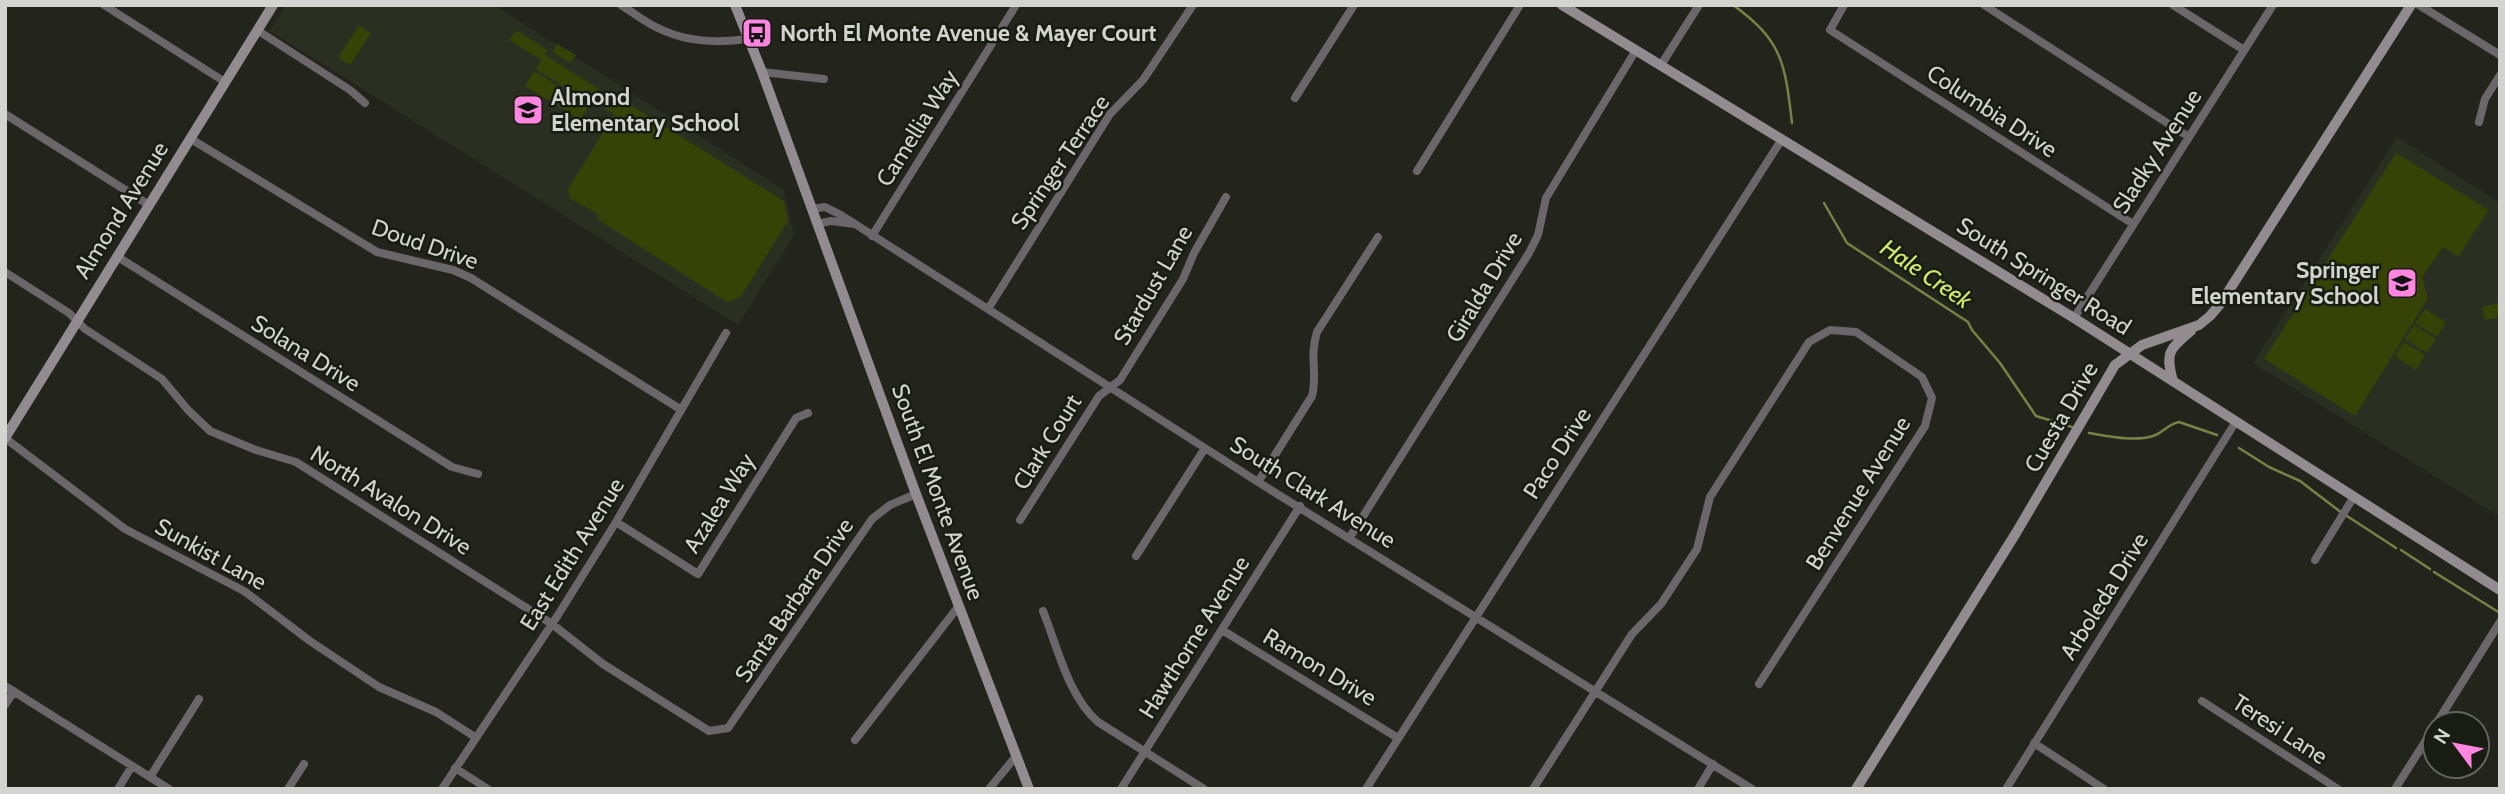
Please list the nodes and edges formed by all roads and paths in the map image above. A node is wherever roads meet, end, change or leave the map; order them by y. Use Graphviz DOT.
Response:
graph roads {
  1 [pos="104,5"];
  2 [pos="273,5"];
  3 [pos="621,5"];
  4 [pos="735,5"];
  5 [pos="1016,5"];
  6 [pos="1193,5"];
  7 [pos="1354,5"];
  8 [pos="1520,5"];
  9 [pos="1562,5"];
  10 [pos="1699,5"];
  11 [pos="1844,5"];
  12 [pos="1984,5"];
  13 [pos="2173,5"];
  14 [pos="2273,5"];
  15 [pos="2411,5"];
  16 [pos="2419,5"];
  17 [pos="257,30"];
  18 [pos="748,39"];
  19 [pos="1636,50"];
  20 [pos="2244,50"];
  21 [pos="2500,55"];
  22 [pos="1661,65"];
  23 [pos="762,72"];
  24 [pos="2500,75"];
  25 [pos="824,79"];
  26 [pos="225,82"];
  27 [pos="1296,98"];
  28 [pos="365,103"];
  29 [pos="5,114"];
  30 [pos="2479,122"];
  31 [pos="2189,137"];
  32 [pos="191,139"];
  33 [pos="1782,139"];
  34 [pos="1417,171"];
  35 [pos="1226,197"];
  36 [pos="149,205"];
  37 [pos="812,209"];
  38 [pos="817,224"];
  39 [pos="855,224"];
  40 [pos="2133,225"];
  41 [pos="872,236"];
  42 [pos="1378,237"];
  43 [pos="118,257"];
  44 [pos="5,272"];
  45 [pos="988,309"];
  46 [pos="2074,318"];
  47 [pos="77,321"];
  48 [pos="2199,325"];
  49 [pos="726,333"];
  50 [pos="2130,353"];
  51 [pos="2173,381"];
  52 [pos="1110,388"];
  53 [pos="680,410"];
  54 [pos="808,413"];
  55 [pos="2235,423"];
  56 [pos="5,438"];
  57 [pos="1205,448"];
  58 [pos="478,474"];
  59 [pos="1258,482"];
  60 [pos="916,494"];
  61 [pos="2353,498"];
  62 [pos="1300,506"];
  63 [pos="1020,520"];
  64 [pos="616,522"];
  65 [pos="1350,537"];
  66 [pos="1136,556"];
  67 [pos="2315,560"];
  68 [pos="2500,590"];
  69 [pos="958,607"];
  70 [pos="1044,611"];
  71 [pos="1476,617"];
  72 [pos="2500,622"];
  73 [pos="552,624"];
  74 [pos="1222,630"];
  75 [pos="1759,684"];
  76 [pos="5,686"];
  77 [pos="1596,690"];
  78 [pos="14,691"];
  79 [pos="199,699"];
  80 [pos="2202,701"];
  81 [pos="5,705"];
  82 [pos="2444,710"];
  83 [pos="709,732"];
  84 [pos="475,737"];
  85 [pos="1398,738"];
  86 [pos="855,740"];
  87 [pos="2034,743"];
  88 [pos="2421,747"];
  89 [pos="1144,751"];
  90 [pos="1017,755"];
  91 [pos="304,764"];
  92 [pos="1713,764"];
  93 [pos="132,766"];
  94 [pos="455,768"];
  95 [pos="150,777"];
  96 [pos="2397,786"];
  97 [pos="118,789"];
  98 [pos="169,789"];
  99 [pos="288,789"];
  100 [pos="442,789"];
  101 [pos="488,789"];
  102 [pos="989,789"];
  103 [pos="1029,789"];
  104 [pos="1121,789"];
  105 [pos="1204,789"];
  106 [pos="1366,789"];
  107 [pos="1533,789"];
  108 [pos="1698,789"];
  109 [pos="1752,789"];
  110 [pos="1856,789"];
  111 [pos="2006,789"];
  112 [pos="2104,789"];
  113 [pos="2338,789"];
  114 [pos="2407,789"];
  1 -- 26 [label="street"];
  2 -- 17 [label="street, Almond Avenue"];
  3 -- 18 [label="street"];
  4 -- 18 [label="street, South El Monte Avenue"];
  5 -- 41 [label="street, Camellia Way"];
  6 -- 45 [label="street, Springer Terrace"];
  7 -- 27 [label="street"];
  8 -- 34 [label="street"];
  9 -- 19 [label="street, South Springer Road"];
  10 -- 22 [label="street"];
  11 -- 40 [label="street, Columbia Drive"];
  12 -- 31 [label="street"];
  13 -- 20 [label="street"];
  14 -- 20 [label="street, Sladky Avenue"];
  15 -- 48 [label="street, Cuesta Drive"];
  16 -- 21 [label="street"];
  17 -- 26 [label="street, Almond Avenue"];
  17 -- 28 [label="street"];
  18 -- 23 [label="street, South El Monte Avenue"];
  19 -- 22 [label="street, South Springer Road"];
  19 -- 65 [label="street, Giralda Drive"];
  20 -- 31 [label="street, Sladky Avenue"];
  22 -- 33 [label="street, South Springer Road"];
  23 -- 25 [label="street"];
  23 -- 37 [label="street, South El Monte Avenue"];
  24 -- 30 [label="street"];
  26 -- 32 [label="street, Almond Avenue"];
  29 -- 36 [label="street"];
  31 -- 40 [label="street, Sladky Avenue"];
  32 -- 36 [label="street, Almond Avenue"];
  32 -- 53 [label="street, Doud Drive"];
  33 -- 46 [label="street, South Springer Road"];
  33 -- 71 [label="street, Paco Drive"];
  35 -- 52 [label="street, Stardust Lane"];
  36 -- 43 [label="street, Almond Avenue"];
  37 -- 38 [label="street, South El Monte Avenue"];
  37 -- 39 [label="street, South Clark Avenue"];
  38 -- 39 [label="street"];
  38 -- 60 [label="street, South El Monte Avenue"];
  39 -- 41 [label="street, South Clark Avenue"];
  40 -- 46 [label="street, Sladky Avenue"];
  41 -- 45 [label="street, South Clark Avenue"];
  42 -- 59 [label="street"];
  43 -- 47 [label="street, Almond Avenue"];
  43 -- 58 [label="street, Solana Drive"];
  44 -- 47 [label="street, North Avalon Drive"];
  45 -- 52 [label="street, South Clark Avenue"];
  46 -- 50 [label="street, South Springer Road"];
  47 -- 56 [label="street, Almond Avenue"];
  47 -- 73 [label="street, North Avalon Drive"];
  48 -- 50 [label="street, Cuesta Drive"];
  48 -- 51 [label="street"];
  49 -- 53 [label="street, East Edith Avenue"];
  50 -- 51 [label="street, South Springer Road"];
  50 -- 110 [label="street, Cuesta Drive"];
  51 -- 55 [label="street, South Springer Road"];
  52 -- 57 [label="street, South Clark Avenue"];
  52 -- 63 [label="street, Clark Court"];
  53 -- 64 [label="street, East Edith Avenue"];
  54 -- 64 [label="street, Azalea Way"];
  55 -- 61 [label="street, South Springer Road"];
  55 -- 87 [label="street, Arboleda Drive"];
  56 -- 84 [label="street, Sunkist Lane"];
  57 -- 59 [label="street, South Clark Avenue"];
  57 -- 66 [label="street"];
  59 -- 62 [label="street, South Clark Avenue"];
  60 -- 69 [label="street, South El Monte Avenue"];
  60 -- 83 [label="street, Santa Barbara Drive"];
  61 -- 67 [label="street"];
  61 -- 68 [label="street, South Springer Road"];
  62 -- 65 [label="street, South Clark Avenue"];
  62 -- 74 [label="street, Hawthorne Avenue"];
  64 -- 73 [label="street, East Edith Avenue"];
  65 -- 71 [label="street, South Clark Avenue"];
  69 -- 86 [label="street"];
  69 -- 90 [label="street, South El Monte Avenue"];
  70 -- 89 [label="street"];
  71 -- 77 [label="street, South Clark Avenue"];
  71 -- 85 [label="street, Paco Drive"];
  72 -- 82 [label="street"];
  73 -- 83 [label="street, North Avalon Drive"];
  73 -- 84 [label="street, East Edith Avenue"];
  74 -- 85 [label="street, Ramon Drive"];
  74 -- 89 [label="street, Hawthorne Avenue"];
  75 -- 77 [label="street, Benvenue Avenue"];
  76 -- 78 [label="street"];
  77 -- 92 [label="street, South Clark Avenue"];
  77 -- 107 [label="street, Benvenue Avenue"];
  78 -- 81 [label="street"];
  78 -- 93 [label="street"];
  79 -- 95 [label="street"];
  80 -- 113 [label="street, Teresi Lane"];
  84 -- 94 [label="street, East Edith Avenue"];
  85 -- 106 [label="street, Paco Drive"];
  87 -- 111 [label="street, Arboleda Drive"];
  87 -- 112 [label="street"];
  88 -- 96 [label="street"];
  89 -- 104 [label="street, Hawthorne Avenue"];
  89 -- 105 [label="street"];
  90 -- 102 [label="street"];
  90 -- 103 [label="street, South El Monte Avenue"];
  91 -- 99 [label="street"];
  92 -- 108 [label="street"];
  92 -- 109 [label="street, South Clark Avenue"];
  93 -- 95 [label="street"];
  93 -- 97 [label="street"];
  94 -- 100 [label="street, East Edith Avenue"];
  94 -- 101 [label="street"];
  95 -- 98 [label="street"];
  96 -- 114 [label="street"];
}
